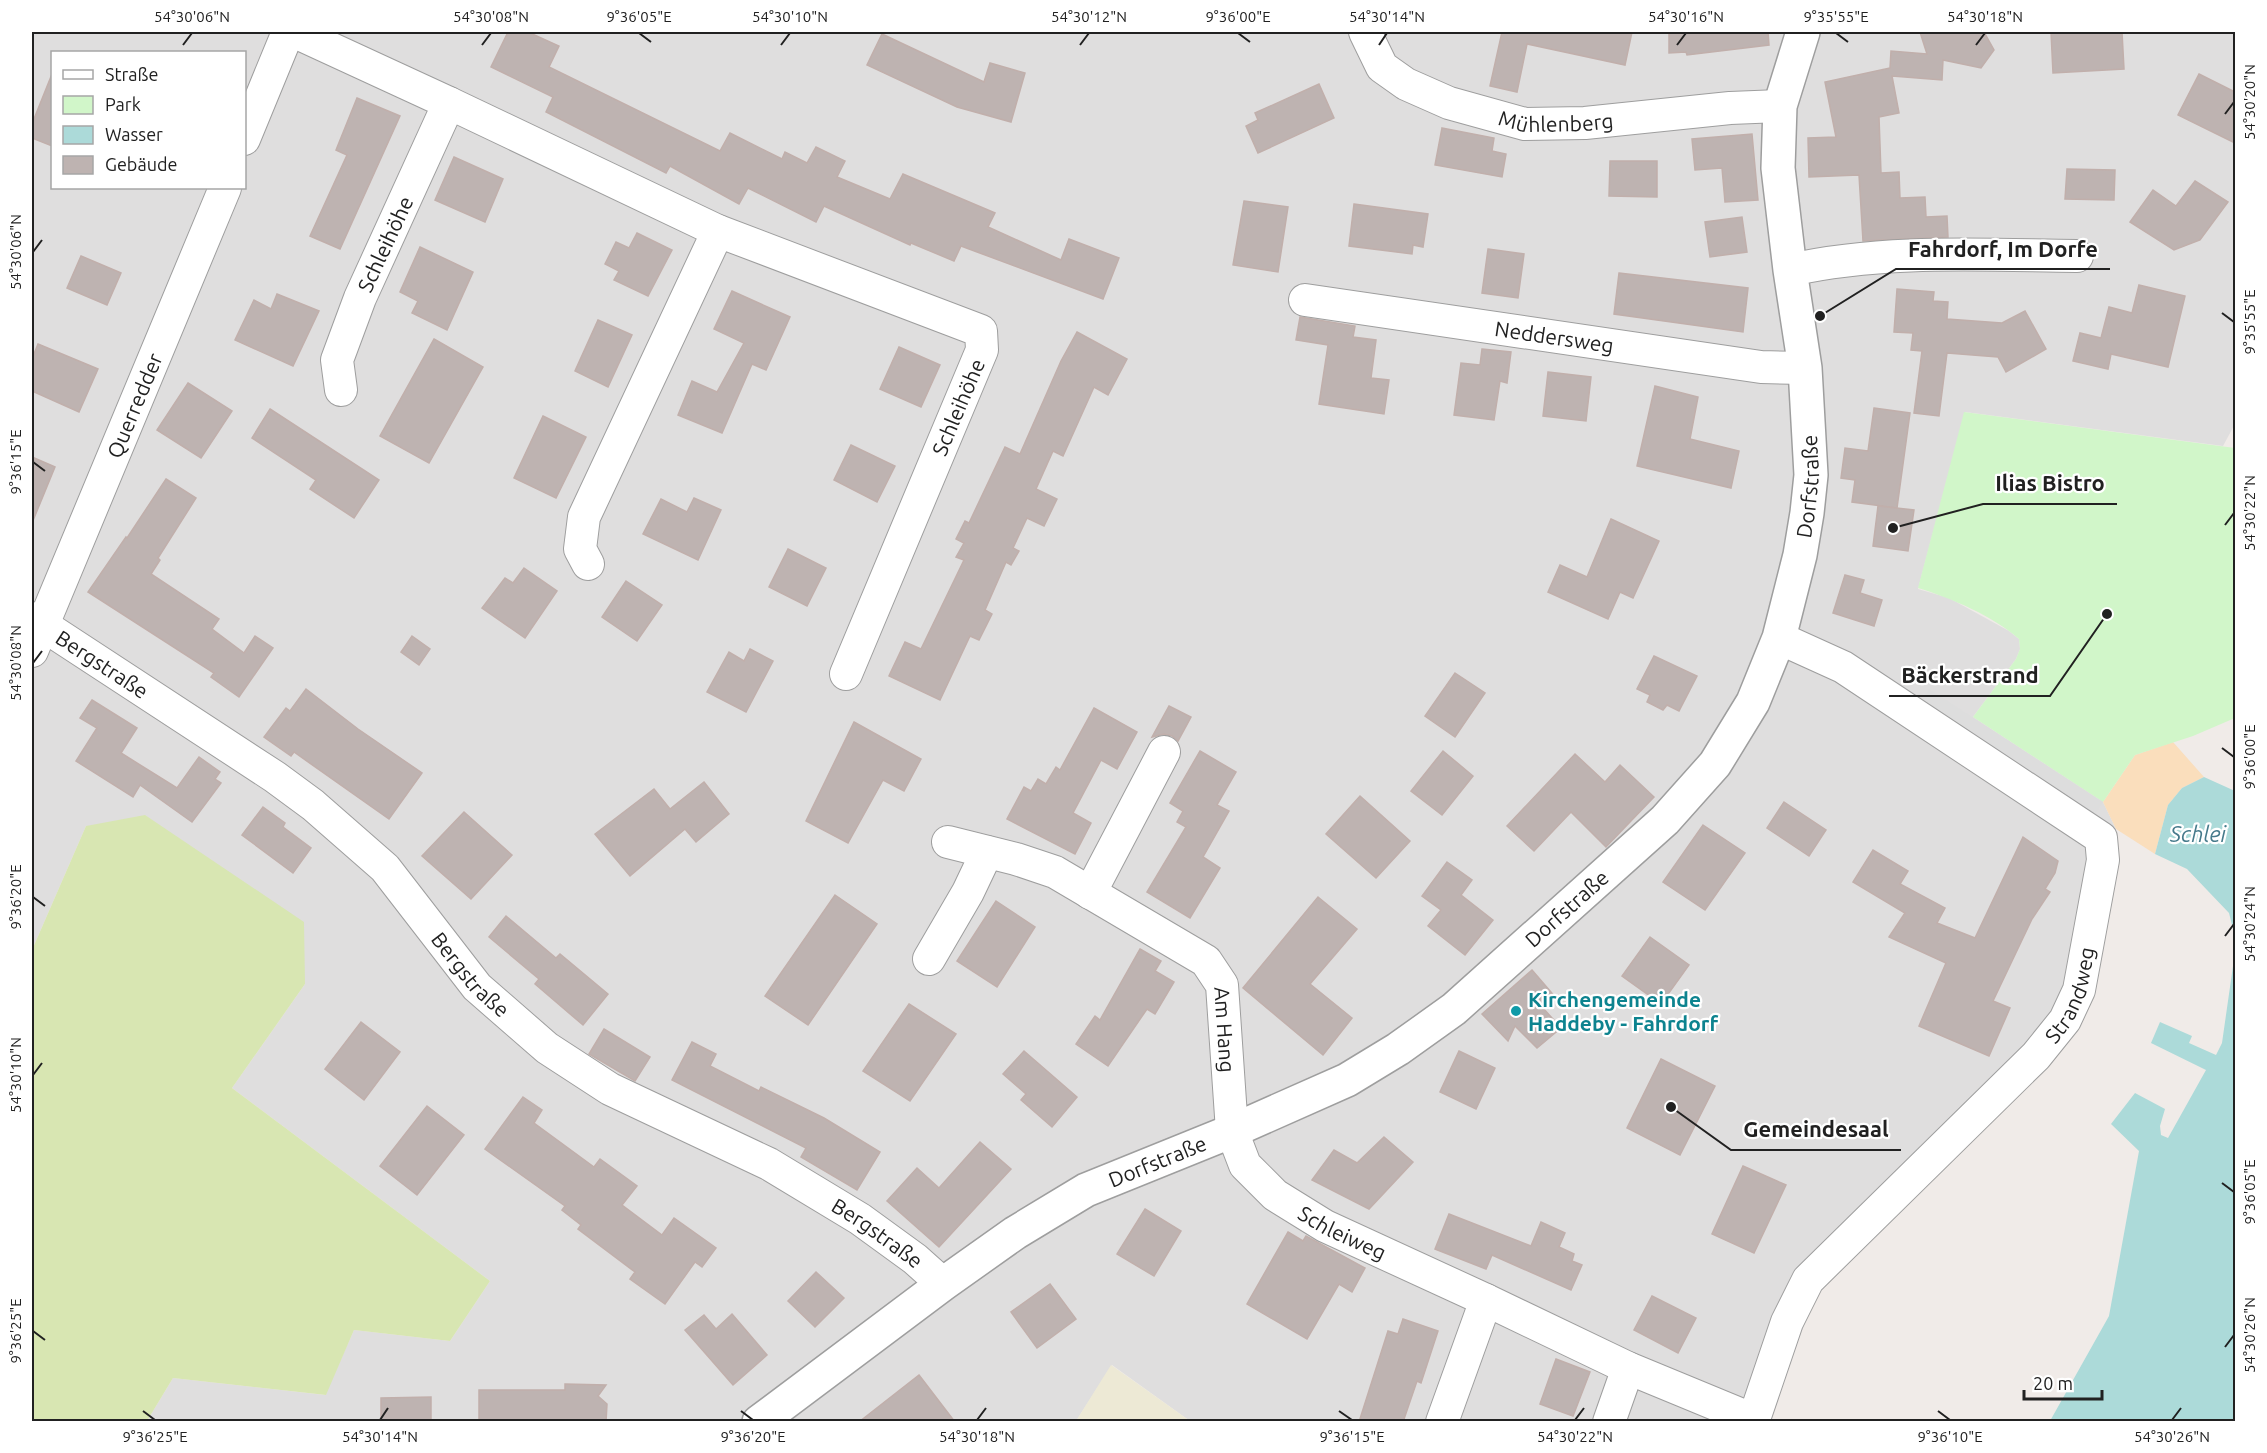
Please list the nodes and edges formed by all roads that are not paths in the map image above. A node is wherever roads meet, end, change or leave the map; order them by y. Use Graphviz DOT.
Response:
graph roads {
  1 [pos="288,32"];
  2 [pos="295,32"];
  3 [pos="1365,32"];
  4 [pos="1803,32"];
  5 [pos="450,103"];
  6 [pos="1780,106"];
  7 [pos="246,134"];
  8 [pos="225,189"];
  9 [pos="718,231"];
  10 [pos="2077,256"];
  11 [pos="1790,270"];
  12 [pos="1305,300"];
  13 [pos="1805,368"];
  14 [pos="341,390"];
  15 [pos="588,564"];
  16 [pos="35,632"];
  17 [pos="1779,638"];
  18 [pos="846,674"];
  19 [pos="1164,753"];
  20 [pos="948,842"];
  21 [pos="987,852"];
  22 [pos="1090,893"];
  23 [pos="929,959"];
  24 [pos="1232,1131"];
  25 [pos="943,1284"];
  26 [pos="1486,1300"];
  27 [pos="1628,1368"];
  28 [pos="1753,1421"];
  29 [pos="759,1422"];
  30 [pos="1442,1422"];
  31 [pos="1609,1422"];
  1 -- 7 [label="street"];
  2 -- 5 [label="street, Schleihöhe"];
  3 -- 6 [label="street, Mühlenberg"];
  4 -- 6 [label="street, Dorfstraße"];
  5 -- 9 [label="street, Schleihöhe"];
  5 -- 14 [label="street, Schleihöhe"];
  6 -- 11 [label="street, Dorfstraße"];
  8 -- 16 [label="street, Querredder"];
  9 -- 15 [label="street"];
  9 -- 18 [label="street, Schleihöhe"];
  10 -- 11 [label="street"];
  11 -- 13 [label="street, Dorfstraße"];
  12 -- 13 [label="street, Neddersweg"];
  13 -- 17 [label="street, Dorfstraße"];
  16 -- 25 [label="street, Bergstraße"];
  17 -- 24 [label="street, Dorfstraße"];
  17 -- 28 [label="street, Strandweg"];
  19 -- 22 [label="street"];
  20 -- 21 [label="street, Am Hang"];
  21 -- 22 [label="street, Am Hang"];
  21 -- 23 [label="street"];
  22 -- 24 [label="street, Am Hang"];
  24 -- 25 [label="street, Dorfstraße"];
  24 -- 26 [label="street, Schleiweg"];
  25 -- 29 [label="street, Dorfstraße"];
  26 -- 27 [label="street, Schleiweg"];
  26 -- 30 [label="street"];
  27 -- 28 [label="street, Schleiweg"];
  27 -- 31 [label="street"];
}
